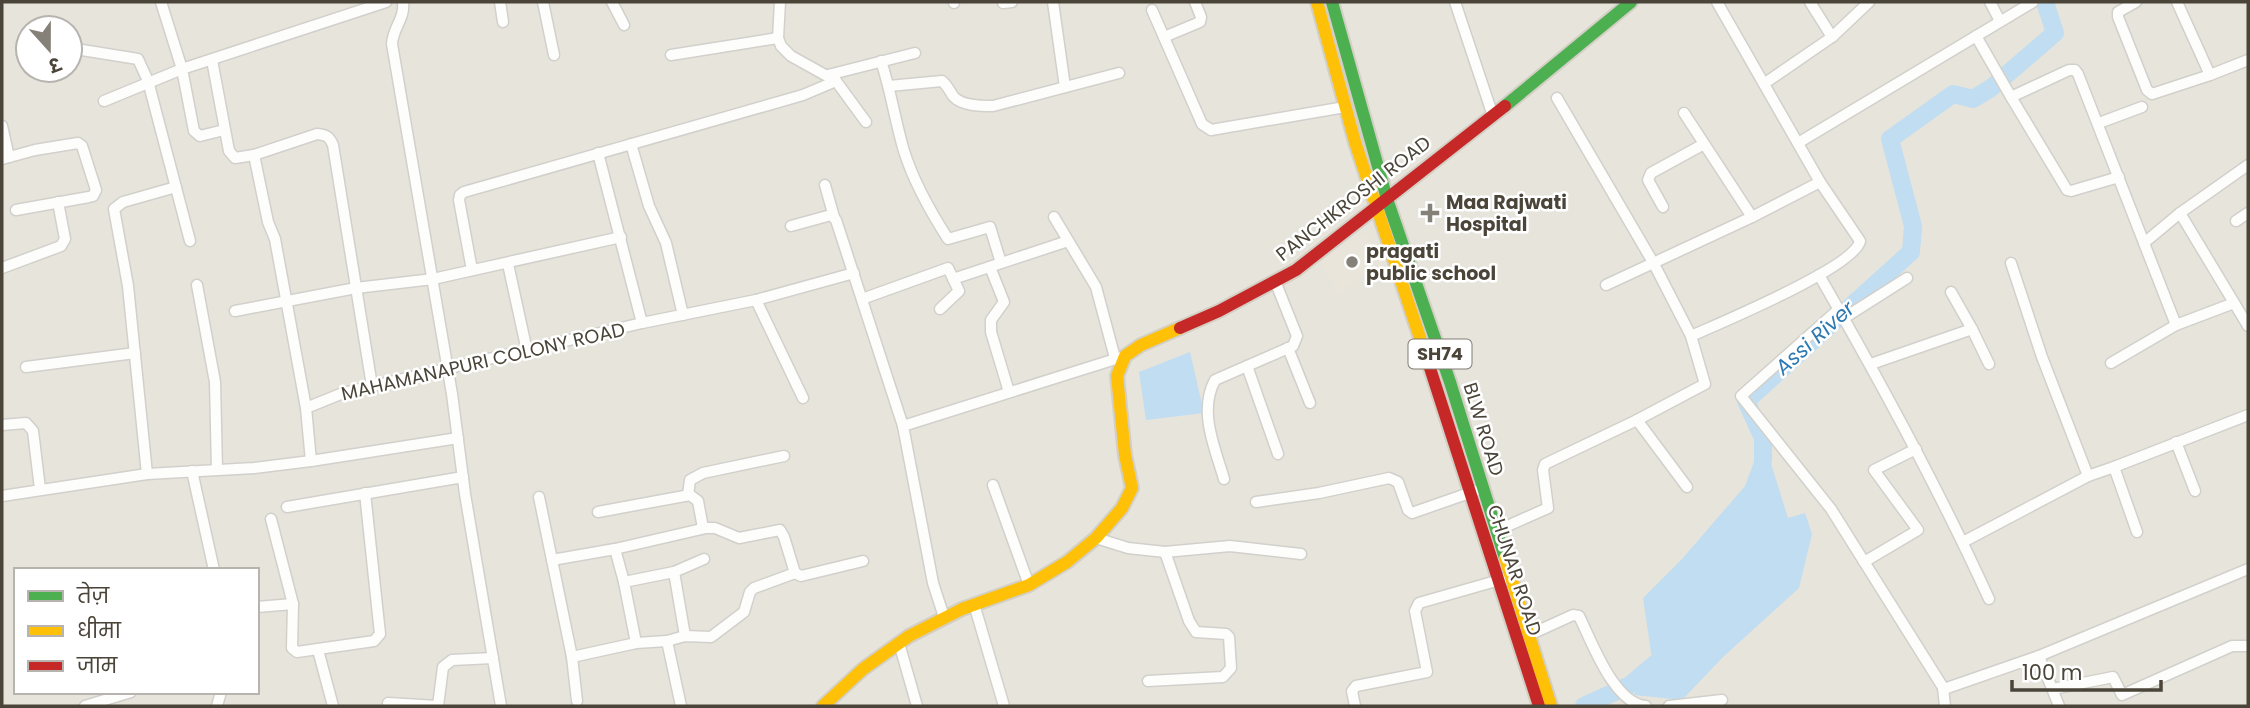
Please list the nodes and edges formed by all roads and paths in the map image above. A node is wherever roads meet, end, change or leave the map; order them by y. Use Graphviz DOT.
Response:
graph roads {
  1 [pos="162,2"];
  2 [pos="386,2"];
  3 [pos="403,2"];
  4 [pos="500,2"];
  5 [pos="543,2"];
  6 [pos="612,2"];
  7 [pos="780,2"];
  8 [pos="1053,2"];
  9 [pos="1195,2"];
  10 [pos="1317,2"];
  11 [pos="1332,2"];
  12 [pos="1455,2"];
  13 [pos="1631,2"];
  14 [pos="1717,2"];
  15 [pos="1810,2"];
  16 [pos="1870,2"];
  17 [pos="1990,2"];
  18 [pos="2033,2"];
  19 [pos="2136,2"];
  20 [pos="2177,2"];
  21 [pos="1152,10"];
  22 [pos="2000,21"];
  23 [pos="503,22"];
  24 [pos="624,25"];
  25 [pos="1976,36"];
  26 [pos="1164,37"];
  27 [pos="1832,37"];
  28 [pos="778,38"];
  29 [pos="84,50"];
  30 [pos="915,53"];
  31 [pos="554,55"];
  32 [pos="671,55"];
  33 [pos="212,60"];
  34 [pos="2248,60"];
  35 [pos="881,61"];
  36 [pos="182,69"];
  37 [pos="1119,73"];
  38 [pos="2210,75"];
  39 [pos="832,78"];
  40 [pos="148,81"];
  41 [pos="1765,83"];
  42 [pos="890,86"];
  43 [pos="1065,87"];
  44 [pos="2011,97"];
  45 [pos="1557,98"];
  46 [pos="104,101"];
  47 [pos="1345,107"];
  48 [pos="2142,107"];
  49 [pos="1684,113"];
  50 [pos="1493,116"];
  51 [pos="866,122"];
  52 [pos="2099,123"];
  53 [pos="2,126"];
  54 [pos="224,130"];
  55 [pos="1798,143"];
  56 [pos="631,144"];
  57 [pos="1704,144"];
  58 [pos="598,153"];
  59 [pos="254,155"];
  60 [pos="5,158"];
  61 [pos="2248,165"];
  62 [pos="2119,177"];
  63 [pos="1820,182"];
  64 [pos="825,185"];
  65 [pos="176,187"];
  66 [pos="1387,199"];
  67 [pos="58,202"];
  68 [pos="1376,207"];
  69 [pos="1663,207"];
  70 [pos="16,210"];
  71 [pos="2248,212"];
  72 [pos="2180,213"];
  73 [pos="834,217"];
  74 [pos="1054,217"];
  75 [pos="1752,217"];
  76 [pos="2236,221"];
  77 [pos="791,226"];
  78 [pos="621,237"];
  79 [pos="1068,241"];
  80 [pos="190,242"];
  81 [pos="2144,243"];
  82 [pos="1001,263"];
  83 [pos="2011,263"];
  84 [pos="508,264"];
  85 [pos="1654,264"];
  86 [pos="990,267"];
  87 [pos="2,268"];
  88 [pos="472,270"];
  89 [pos="854,274"];
  90 [pos="1819,275"];
  91 [pos="1907,278"];
  92 [pos="433,279"];
  93 [pos="953,279"];
  94 [pos="1275,281"];
  95 [pos="197,285"];
  96 [pos="1606,285"];
  97 [pos="356,288"];
  98 [pos="1951,292"];
  99 [pos="862,299"];
  100 [pos="756,300"];
  101 [pos="287,302"];
  102 [pos="2234,303"];
  103 [pos="940,309"];
  104 [pos="235,311"];
  105 [pos="1841,313"];
  106 [pos="683,315"];
  107 [pos="642,323"];
  108 [pos="2176,325"];
  109 [pos="2248,326"];
  110 [pos="1972,330"];
  111 [pos="1691,336"];
  112 [pos="1288,348"];
  113 [pos="527,351"];
  114 [pos="135,353"];
  115 [pos="1120,357"];
  116 [pos="2111,363"];
  117 [pos="1871,364"];
  118 [pos="1989,364"];
  119 [pos="1247,366"];
  120 [pos="26,367"];
  121 [pos="447,370"];
  122 [pos="372,386"];
  123 [pos="1009,392"];
  124 [pos="803,398"];
  125 [pos="1310,402"];
  126 [pos="306,408"];
  127 [pos="2248,415"];
  128 [pos="1637,420"];
  129 [pos="2,425"];
  130 [pos="903,426"];
  131 [pos="458,438"];
  132 [pos="2176,442"];
  133 [pos="1916,449"];
  134 [pos="1278,454"];
  135 [pos="784,456"];
  136 [pos="311,461"];
  137 [pos="2114,467"];
  138 [pos="217,470"];
  139 [pos="192,471"];
  140 [pos="147,474"];
  141 [pos="2088,476"];
  142 [pos="463,477"];
  143 [pos="1224,479"];
  144 [pos="993,485"];
  145 [pos="1687,487"];
  146 [pos="40,489"];
  147 [pos="1475,491"];
  148 [pos="2195,491"];
  149 [pos="365,493"];
  150 [pos="688,495"];
  151 [pos="2,496"];
  152 [pos="539,496"];
  153 [pos="1256,502"];
  154 [pos="287,507"];
  155 [pos="598,512"];
  156 [pos="271,519"];
  157 [pos="703,528"];
  158 [pos="1496,531"];
  159 [pos="2137,531"];
  160 [pos="1097,538"];
  161 [pos="1963,542"];
  162 [pos="615,549"];
  163 [pos="1165,552"];
  164 [pos="1301,554"];
  165 [pos="552,559"];
  166 [pos="704,559"];
  167 [pos="863,561"];
  168 [pos="1864,562"];
  169 [pos="214,568"];
  170 [pos="2248,569"];
  171 [pos="674,572"];
  172 [pos="795,573"];
  173 [pos="1504,579"];
  174 [pos="624,582"];
  175 [pos="1029,585"];
  176 [pos="1989,599"];
  177 [pos="293,604"];
  178 [pos="974,604"];
  179 [pos="259,607"];
  180 [pos="944,617"];
  181 [pos="1529,635"];
  182 [pos="685,636"];
  183 [pos="667,641"];
  184 [pos="636,643"];
  185 [pos="899,643"];
  186 [pos="2248,646"];
  187 [pos="318,650"];
  188 [pos="2039,656"];
  189 [pos="572,657"];
  190 [pos="493,658"];
  191 [pos="1148,681"];
  192 [pos="1943,688"];
  193 [pos="2053,689"];
  194 [pos="124,694"];
  195 [pos="1722,699"];
  196 [pos="577,701"];
  197 [pos="388,703"];
  198 [pos="85,706"];
  199 [pos="333,706"];
  200 [pos="501,706"];
  201 [pos="681,706"];
  202 [pos="823,706"];
  203 [pos="917,706"];
  204 [pos="1004,706"];
  205 [pos="1355,706"];
  206 [pos="1539,706"];
  207 [pos="1551,706"];
  208 [pos="1646,706"];
  209 [pos="1669,706"];
  210 [pos="1945,706"];
  211 [pos="2059,706"];
  1 -- 36 [label="street"];
  2 -- 33 [label="street"];
  3 -- 92 [label="street"];
  4 -- 23 [label="street"];
  5 -- 31 [label="street"];
  6 -- 24 [label="street"];
  7 -- 28 [label="street"];
  8 -- 43 [label="street"];
  9 -- 26 [label="street"];
  10 -- 47 [label="main road, SH74"];
  11 -- 66 [label="main road, BLW ROAD / SH74"];
  12 -- 50 [label="street"];
  13 -- 50 [label="main road, PANCHKROSHI ROAD"];
  14 -- 41 [label="street"];
  15 -- 27 [label="street"];
  16 -- 27 [label="street"];
  17 -- 22 [label="street"];
  18 -- 22 [label="street"];
  19 -- 38 [label="street"];
  20 -- 38 [label="street"];
  21 -- 26 [label="street"];
  22 -- 25 [label="street"];
  25 -- 44 [label="street"];
  25 -- 55 [label="street"];
  26 -- 47 [label="street"];
  27 -- 41 [label="street"];
  28 -- 32 [label="street"];
  28 -- 39 [label="street"];
  29 -- 40 [label="street"];
  30 -- 35 [label="street"];
  33 -- 36 [label="street"];
  33 -- 54 [label="street"];
  34 -- 38 [label="street"];
  35 -- 39 [label="street"];
  35 -- 42 [label="street"];
  36 -- 40 [label="street"];
  36 -- 54 [label="street"];
  37 -- 43 [label="street"];
  39 -- 51 [label="street"];
  39 -- 56 [label="street"];
  40 -- 46 [label="street"];
  40 -- 65 [label="street"];
  41 -- 55 [label="street"];
  42 -- 43 [label="street"];
  42 -- 82 [label="street"];
  44 -- 52 [label="street"];
  44 -- 62 [label="street"];
  45 -- 85 [label="street"];
  47 -- 68 [label="main road, SH74"];
  48 -- 52 [label="street"];
  49 -- 57 [label="street"];
  50 -- 66 [label="main road, PANCHKROSHI ROAD"];
  52 -- 62 [label="street"];
  53 -- 60 [label="street"];
  54 -- 59 [label="street"];
  55 -- 63 [label="street"];
  56 -- 58 [label="street"];
  56 -- 106 [label="street"];
  57 -- 69 [label="street"];
  57 -- 75 [label="street"];
  58 -- 78 [label="street"];
  58 -- 88 [label="street"];
  59 -- 97 [label="street"];
  59 -- 101 [label="street"];
  60 -- 67 [label="street"];
  61 -- 72 [label="street"];
  62 -- 81 [label="street"];
  63 -- 75 [label="street"];
  63 -- 90 [label="street"];
  64 -- 73 [label="street"];
  65 -- 80 [label="street"];
  65 -- 114 [label="street"];
  66 -- 68 [label="main road, PANCHKROSHI ROAD"];
  66 -- 147 [label="main road, BLW ROAD / SH74"];
  67 -- 70 [label="street"];
  67 -- 87 [label="street"];
  68 -- 94 [label="main road, PANCHKROSHI ROAD"];
  68 -- 147 [label="main road, CHUNAR ROAD / SH74"];
  71 -- 76 [label="street"];
  72 -- 81 [label="street"];
  72 -- 102 [label="street"];
  73 -- 77 [label="street"];
  73 -- 89 [label="street"];
  74 -- 79 [label="street"];
  75 -- 85 [label="street"];
  78 -- 84 [label="street"];
  78 -- 107 [label="street"];
  79 -- 82 [label="street"];
  79 -- 115 [label="street"];
  81 -- 108 [label="street"];
  82 -- 86 [label="street"];
  83 -- 141 [label="street"];
  84 -- 88 [label="street"];
  84 -- 113 [label="street"];
  85 -- 96 [label="street"];
  85 -- 111 [label="street"];
  86 -- 93 [label="street"];
  86 -- 123 [label="street"];
  88 -- 92 [label="street"];
  89 -- 99 [label="street"];
  89 -- 100 [label="street, MAHAMANAPURI COLONY ROAD"];
  90 -- 105 [label="street"];
  90 -- 111 [label="street"];
  91 -- 105 [label="street"];
  92 -- 97 [label="street"];
  92 -- 121 [label="street"];
  93 -- 99 [label="street"];
  93 -- 103 [label="street"];
  94 -- 112 [label="street"];
  94 -- 115 [label="main road, PANCHKROSHI ROAD"];
  95 -- 138 [label="street"];
  97 -- 101 [label="street"];
  97 -- 122 [label="street"];
  98 -- 110 [label="street"];
  99 -- 130 [label="street"];
  100 -- 106 [label="street, MAHAMANAPURI COLONY ROAD"];
  100 -- 124 [label="street"];
  101 -- 104 [label="street"];
  101 -- 126 [label="street"];
  102 -- 108 [label="street"];
  102 -- 109 [label="street"];
  105 -- 117 [label="street"];
  105 -- 168 [label="street"];
  106 -- 107 [label="street, MAHAMANAPURI COLONY ROAD"];
  107 -- 113 [label="street, MAHAMANAPURI COLONY ROAD"];
  108 -- 116 [label="street"];
  110 -- 117 [label="street"];
  110 -- 118 [label="street"];
  111 -- 128 [label="street"];
  112 -- 119 [label="street"];
  112 -- 125 [label="street"];
  113 -- 121 [label="street, MAHAMANAPURI COLONY ROAD"];
  114 -- 120 [label="street"];
  114 -- 140 [label="street"];
  115 -- 123 [label="street"];
  115 -- 160 [label="main road"];
  117 -- 133 [label="street"];
  119 -- 134 [label="street"];
  119 -- 143 [label="street"];
  121 -- 122 [label="street, MAHAMANAPURI COLONY ROAD"];
  121 -- 131 [label="street"];
  122 -- 126 [label="street, MAHAMANAPURI COLONY ROAD"];
  123 -- 130 [label="street"];
  126 -- 136 [label="street"];
  127 -- 132 [label="street"];
  128 -- 145 [label="street"];
  128 -- 158 [label="street"];
  129 -- 146 [label="street"];
  130 -- 180 [label="street"];
  131 -- 136 [label="street"];
  131 -- 142 [label="street"];
  132 -- 137 [label="street"];
  132 -- 148 [label="street"];
  133 -- 161 [label="street"];
  133 -- 168 [label="street"];
  135 -- 150 [label="street"];
  136 -- 138 [label="street"];
  137 -- 141 [label="street"];
  137 -- 159 [label="street"];
  138 -- 139 [label="street"];
  139 -- 140 [label="street"];
  139 -- 169 [label="street"];
  140 -- 146 [label="street"];
  141 -- 161 [label="street"];
  142 -- 149 [label="street"];
  142 -- 190 [label="street"];
  144 -- 175 [label="street"];
  146 -- 151 [label="street"];
  147 -- 153 [label="street"];
  147 -- 158 [label="main road, BLW ROAD / SH74"];
  147 -- 173 [label="main road, CHUNAR ROAD / SH74"];
  149 -- 154 [label="street"];
  149 -- 187 [label="street"];
  150 -- 155 [label="street"];
  150 -- 157 [label="street"];
  152 -- 165 [label="street"];
  156 -- 177 [label="street"];
  157 -- 162 [label="street"];
  157 -- 172 [label="street"];
  158 -- 173 [label="main road, BLW ROAD / SH74"];
  160 -- 163 [label="street"];
  160 -- 175 [label="main road"];
  161 -- 176 [label="street"];
  162 -- 165 [label="street"];
  162 -- 174 [label="street"];
  163 -- 164 [label="street"];
  163 -- 191 [label="street"];
  165 -- 189 [label="street"];
  166 -- 171 [label="street"];
  167 -- 172 [label="street"];
  168 -- 192 [label="street"];
  170 -- 188 [label="street"];
  171 -- 174 [label="street"];
  171 -- 182 [label="street"];
  172 -- 182 [label="street"];
  173 -- 181 [label="main road, BLW ROAD / SH74"];
  173 -- 205 [label="street"];
  173 -- 206 [label="main road, CHUNAR ROAD / SH74"];
  174 -- 184 [label="street"];
  175 -- 178 [label="main road"];
  177 -- 179 [label="street"];
  177 -- 187 [label="street"];
  178 -- 180 [label="main road"];
  178 -- 204 [label="street"];
  180 -- 185 [label="main road"];
  181 -- 207 [label="main road, BLW ROAD / SH74"];
  181 -- 208 [label="street"];
  182 -- 183 [label="street"];
  183 -- 184 [label="street"];
  183 -- 201 [label="street"];
  184 -- 189 [label="street"];
  185 -- 202 [label="main road"];
  185 -- 203 [label="street"];
  186 -- 193 [label="street"];
  187 -- 199 [label="street"];
  188 -- 192 [label="street"];
  188 -- 193 [label="street"];
  189 -- 196 [label="street"];
  190 -- 197 [label="street"];
  190 -- 200 [label="street"];
  192 -- 210 [label="street"];
  193 -- 211 [label="street"];
  194 -- 198 [label="street"];
  195 -- 209 [label="street"];
}
